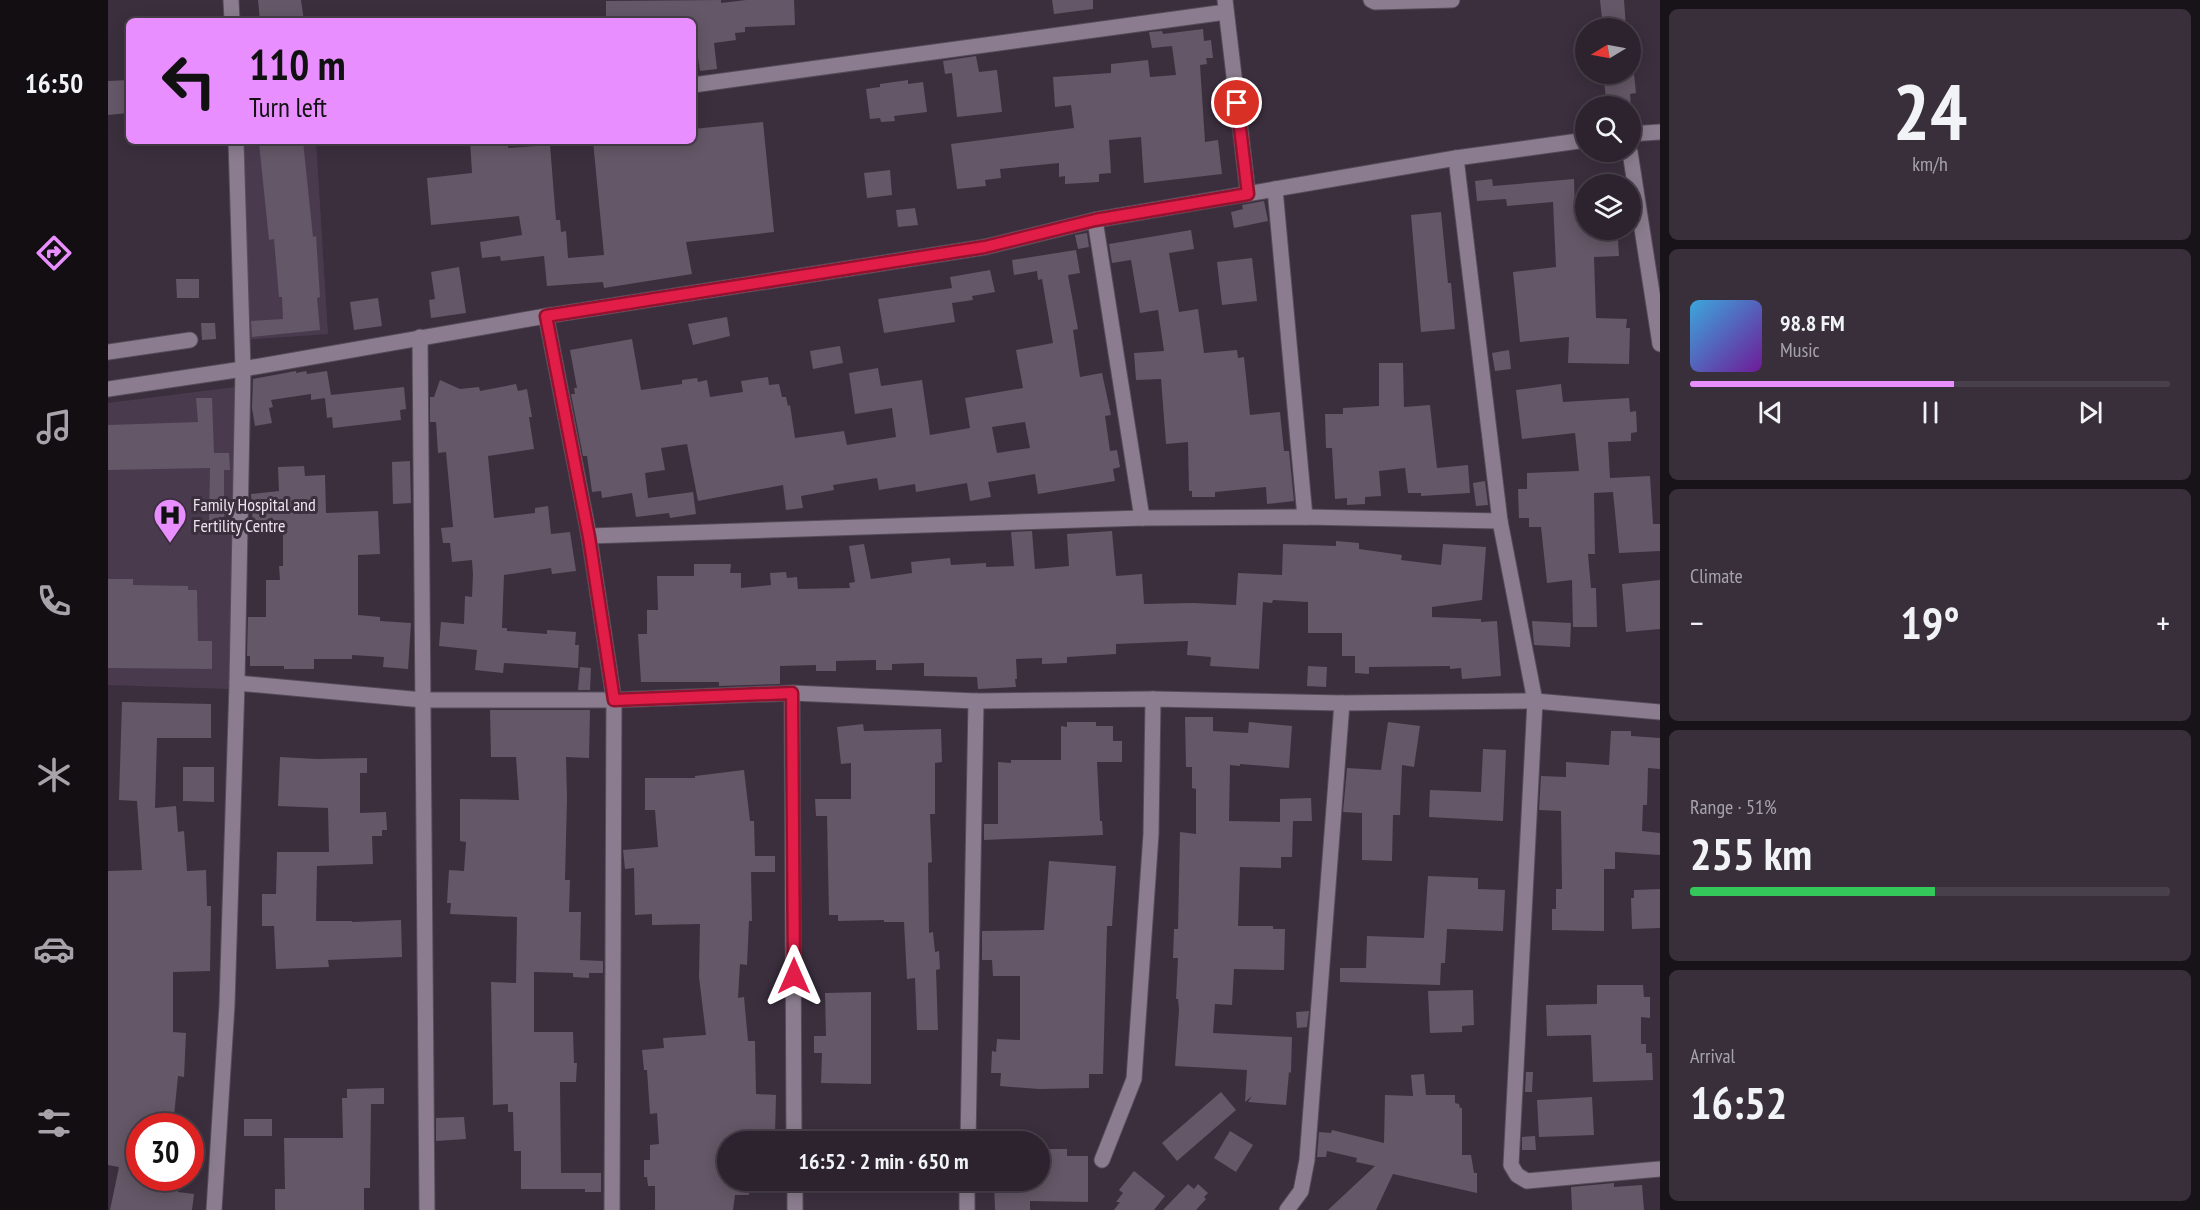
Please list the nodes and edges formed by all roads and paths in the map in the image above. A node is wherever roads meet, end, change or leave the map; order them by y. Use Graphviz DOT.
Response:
graph roads {
  1 [pos="231,0"];
  2 [pos="1371,0"];
  3 [pos="1452,0"];
  4 [pos="1226,6"];
  5 [pos="232,18"];
  6 [pos="696,85"];
  7 [pos="1660,132"];
  8 [pos="1641,133"];
  9 [pos="1575,142"];
  10 [pos="236,144"];
  11 [pos="1456,158"];
  12 [pos="1632,162"];
  13 [pos="1275,189"];
  14 [pos="1248,194"];
  15 [pos="1095,220"];
  16 [pos="546,316"];
  17 [pos="420,337"];
  18 [pos="190,340"];
  19 [pos="1660,344"];
  20 [pos="108,352"];
  21 [pos="243,369"];
  22 [pos="108,389"];
  23 [pos="1305,517"];
  24 [pos="1142,518"];
  25 [pos="1500,520"];
  26 [pos="589,537"];
  27 [pos="237,683"];
  28 [pos="792,693"];
  29 [pos="1154,699"];
  30 [pos="423,700"];
  31 [pos="614,700"];
  32 [pos="1535,700"];
  33 [pos="976,701"];
  34 [pos="1342,703"];
  35 [pos="1660,712"];
  36 [pos="794,1131"];
  37 [pos="968,1131"];
  38 [pos="1102,1160"];
  39 [pos="1660,1169"];
  40 [pos="795,1191"];
  41 [pos="967,1191"];
  42 [pos="214,1210"];
  43 [pos="427,1210"];
  44 [pos="612,1210"];
  45 [pos="795,1210"];
  46 [pos="967,1210"];
  47 [pos="1287,1210"];
  1 -- 5 [label="street"];
  2 -- 3 [label="street"];
  4 -- 6 [label="street"];
  4 -- 14 [label="street"];
  7 -- 8 [label="street"];
  9 -- 11 [label="street"];
  10 -- 21 [label="street"];
  11 -- 13 [label="street"];
  11 -- 25 [label="street"];
  12 -- 19 [label="street"];
  13 -- 14 [label="street"];
  13 -- 23 [label="street"];
  14 -- 15 [label="street"];
  15 -- 16 [label="street"];
  15 -- 24 [label="street"];
  16 -- 17 [label="street"];
  16 -- 26 [label="street"];
  17 -- 21 [label="street"];
  17 -- 30 [label="street"];
  18 -- 20 [label="street"];
  21 -- 22 [label="street"];
  21 -- 27 [label="street"];
  23 -- 24 [label="street"];
  23 -- 25 [label="street"];
  24 -- 26 [label="street"];
  25 -- 32 [label="street"];
  26 -- 31 [label="street"];
  27 -- 30 [label="street"];
  27 -- 42 [label="street"];
  28 -- 31 [label="street"];
  28 -- 33 [label="street"];
  28 -- 36 [label="street"];
  29 -- 33 [label="street"];
  29 -- 34 [label="street"];
  29 -- 38 [label="street"];
  30 -- 31 [label="street"];
  30 -- 43 [label="street"];
  31 -- 44 [label="street"];
  32 -- 34 [label="street"];
  32 -- 35 [label="street"];
  32 -- 39 [label="street"];
  33 -- 37 [label="street"];
  34 -- 47 [label="street"];
  40 -- 45 [label="street"];
  41 -- 46 [label="street"];
}
